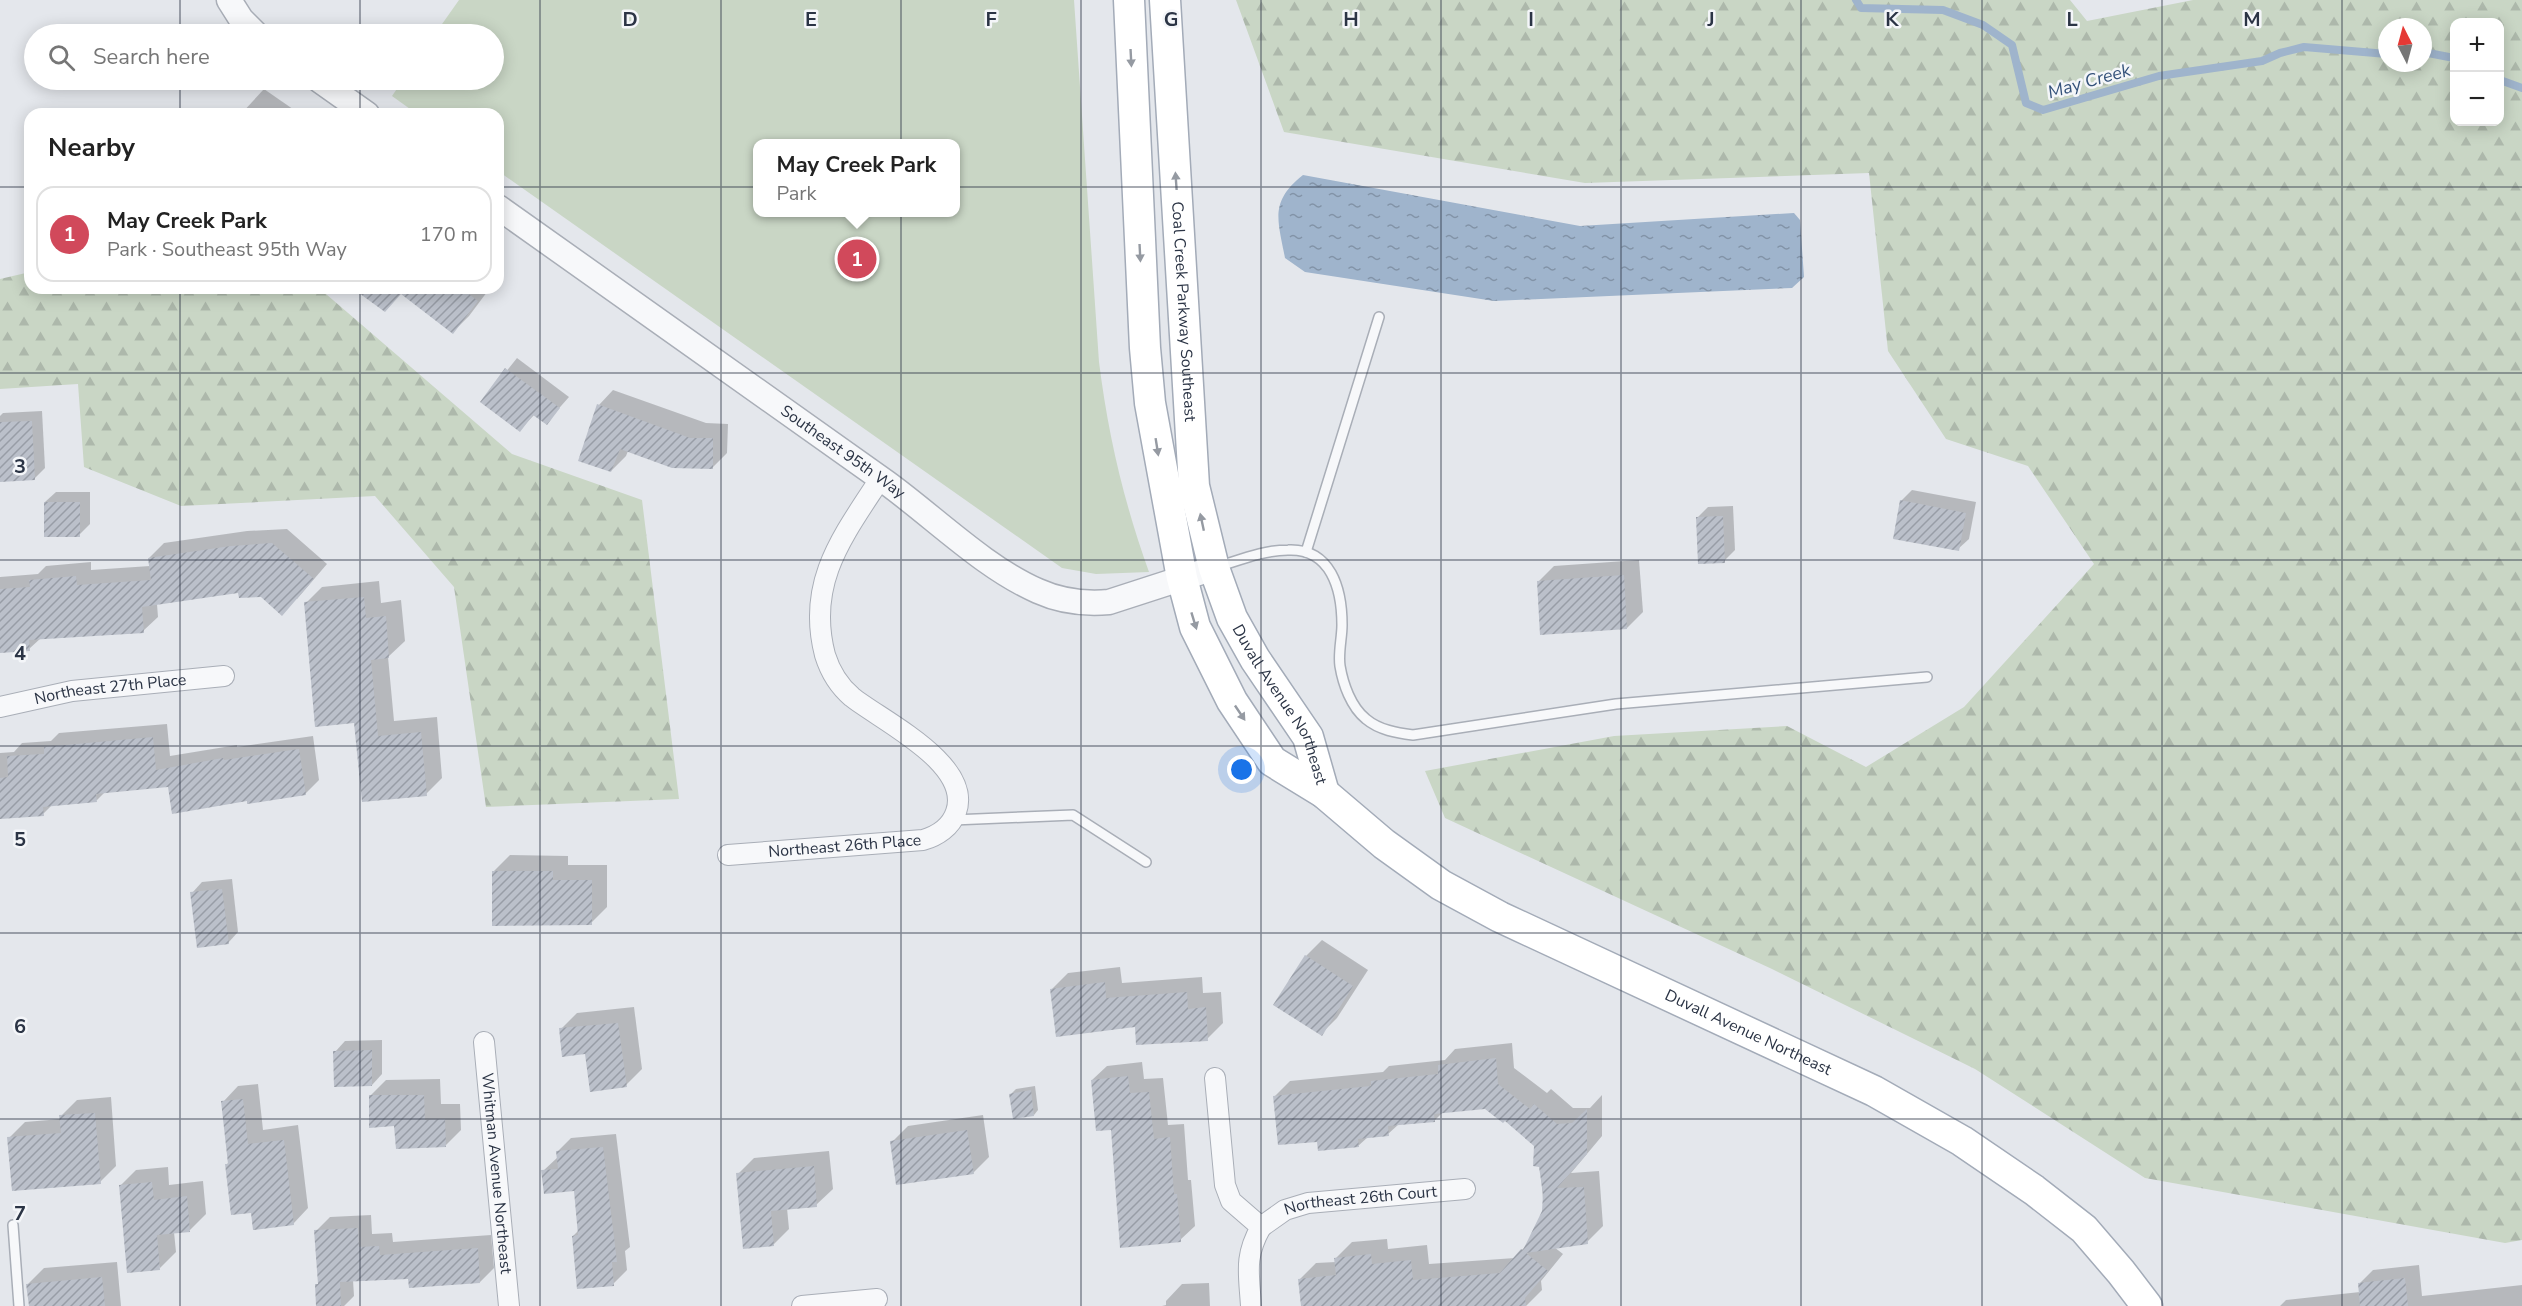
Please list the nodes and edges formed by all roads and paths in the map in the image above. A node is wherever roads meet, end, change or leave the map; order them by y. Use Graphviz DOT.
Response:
graph roads {
  1 [pos="229,0"];
  2 [pos="1129,0"];
  3 [pos="1165,0"];
  4 [pos="246,24"];
  5 [pos="333,90"];
  6 [pos="359,108"];
  7 [pos="504,211"];
  8 [pos="1379,316"];
  9 [pos="880,479"];
  10 [pos="1306,552"];
  11 [pos="1214,568"];
  12 [pos="1182,578"];
  13 [pos="1232,618"];
  14 [pos="224,676"];
  15 [pos="1927,676"];
  16 [pos="0,707"];
  17 [pos="1324,793"];
  18 [pos="953,820"];
  19 [pos="728,855"];
  20 [pos="1146,862"];
  21 [pos="484,1042"];
  22 [pos="1215,1078"];
  23 [pos="1466,1189"];
  24 [pos="13,1225"];
  25 [pos="1261,1227"];
  26 [pos="877,1299"];
  27 [pos="19,1306"];
  28 [pos="509,1306"];
  29 [pos="802,1306"];
  30 [pos="1251,1306"];
  31 [pos="2146,1306"];
  1 -- 4 [label="street"];
  2 -- 12 [label="main road, one-way"];
  11 -- 3 [label="main road, Coal Creek Parkway Southeast, one-way"];
  5 -- 6 [label="street"];
  7 -- 9 [label="street, Southeast 95th Way"];
  8 -- 10 [label="lane"];
  9 -- 12 [label="street, Southeast 95th Way"];
  9 -- 18 [label="street"];
  10 -- 11 [label="lane"];
  10 -- 15 [label="lane"];
  11 -- 12 [label="street, Southeast 95th Way"];
  11 -- 13 [label="main road, Coal Creek Parkway Southeast"];
  12 -- 17 [label="main road, Duvall Avenue Northeast, one-way"];
  13 -- 17 [label="main road, Duvall Avenue Northeast"];
  14 -- 16 [label="street, Northeast 27th Place"];
  17 -- 31 [label="main road, Duvall Avenue Northeast"];
  18 -- 19 [label="street, Northeast 26th Place"];
  18 -- 20 [label="lane"];
  21 -- 28 [label="street, Whitman Avenue Northeast"];
  22 -- 25 [label="street"];
  23 -- 25 [label="street, Northeast 26th Court"];
  24 -- 27 [label="lane"];
  25 -- 30 [label="street"];
  26 -- 29 [label="street"];
}
